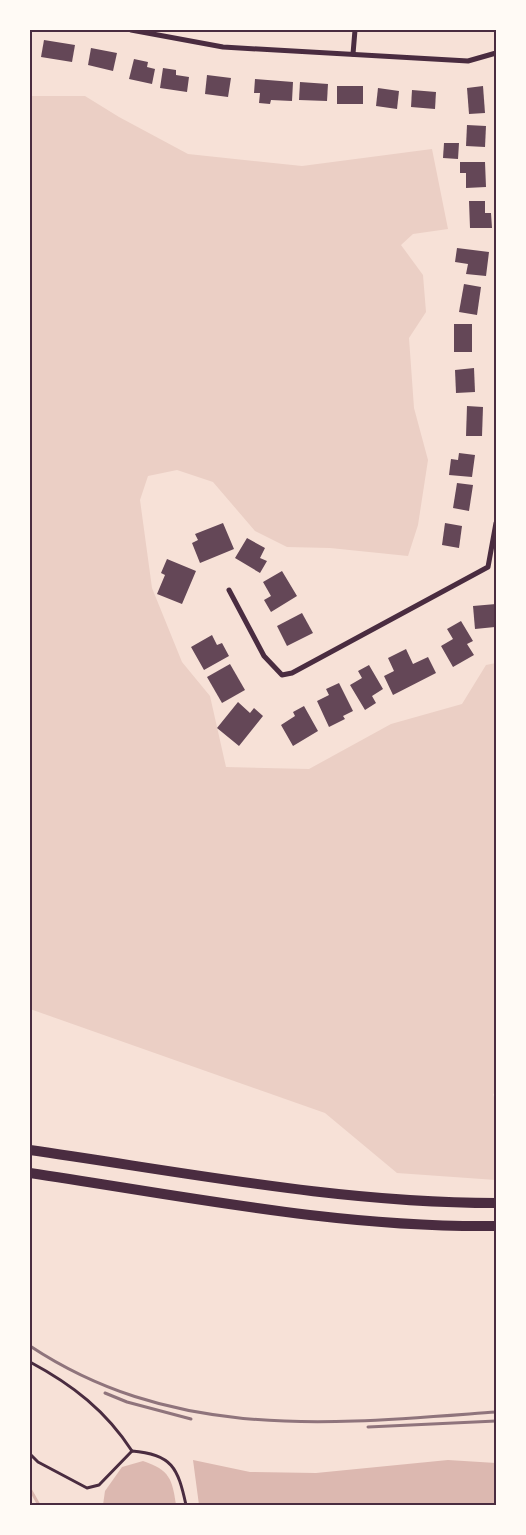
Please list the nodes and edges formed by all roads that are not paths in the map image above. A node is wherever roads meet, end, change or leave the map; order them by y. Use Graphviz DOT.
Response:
graph roads {
  1 [pos="131,30"];
  2 [pos="355,30"];
  3 [pos="146,32"];
  4 [pos="496,53"];
  5 [pos="353,54"];
  6 [pos="496,523"];
  7 [pos="228,590"];
  8 [pos="30,1150"];
  9 [pos="30,1173"];
  10 [pos="496,1203"];
  11 [pos="496,1226"];
  12 [pos="30,1362"];
  13 [pos="132,1451"];
  14 [pos="30,1454"];
  15 [pos="186,1505"];
  1 -- 3 [label="street"];
  2 -- 5 [label="street"];
  3 -- 5 [label="street"];
  4 -- 5 [label="street"];
  6 -- 7 [label="street"];
  8 -- 10 [label="main road"];
  9 -- 11 [label="main road"];
  12 -- 13 [label="lane"];
  13 -- 14 [label="lane"];
  13 -- 15 [label="lane"];
}
